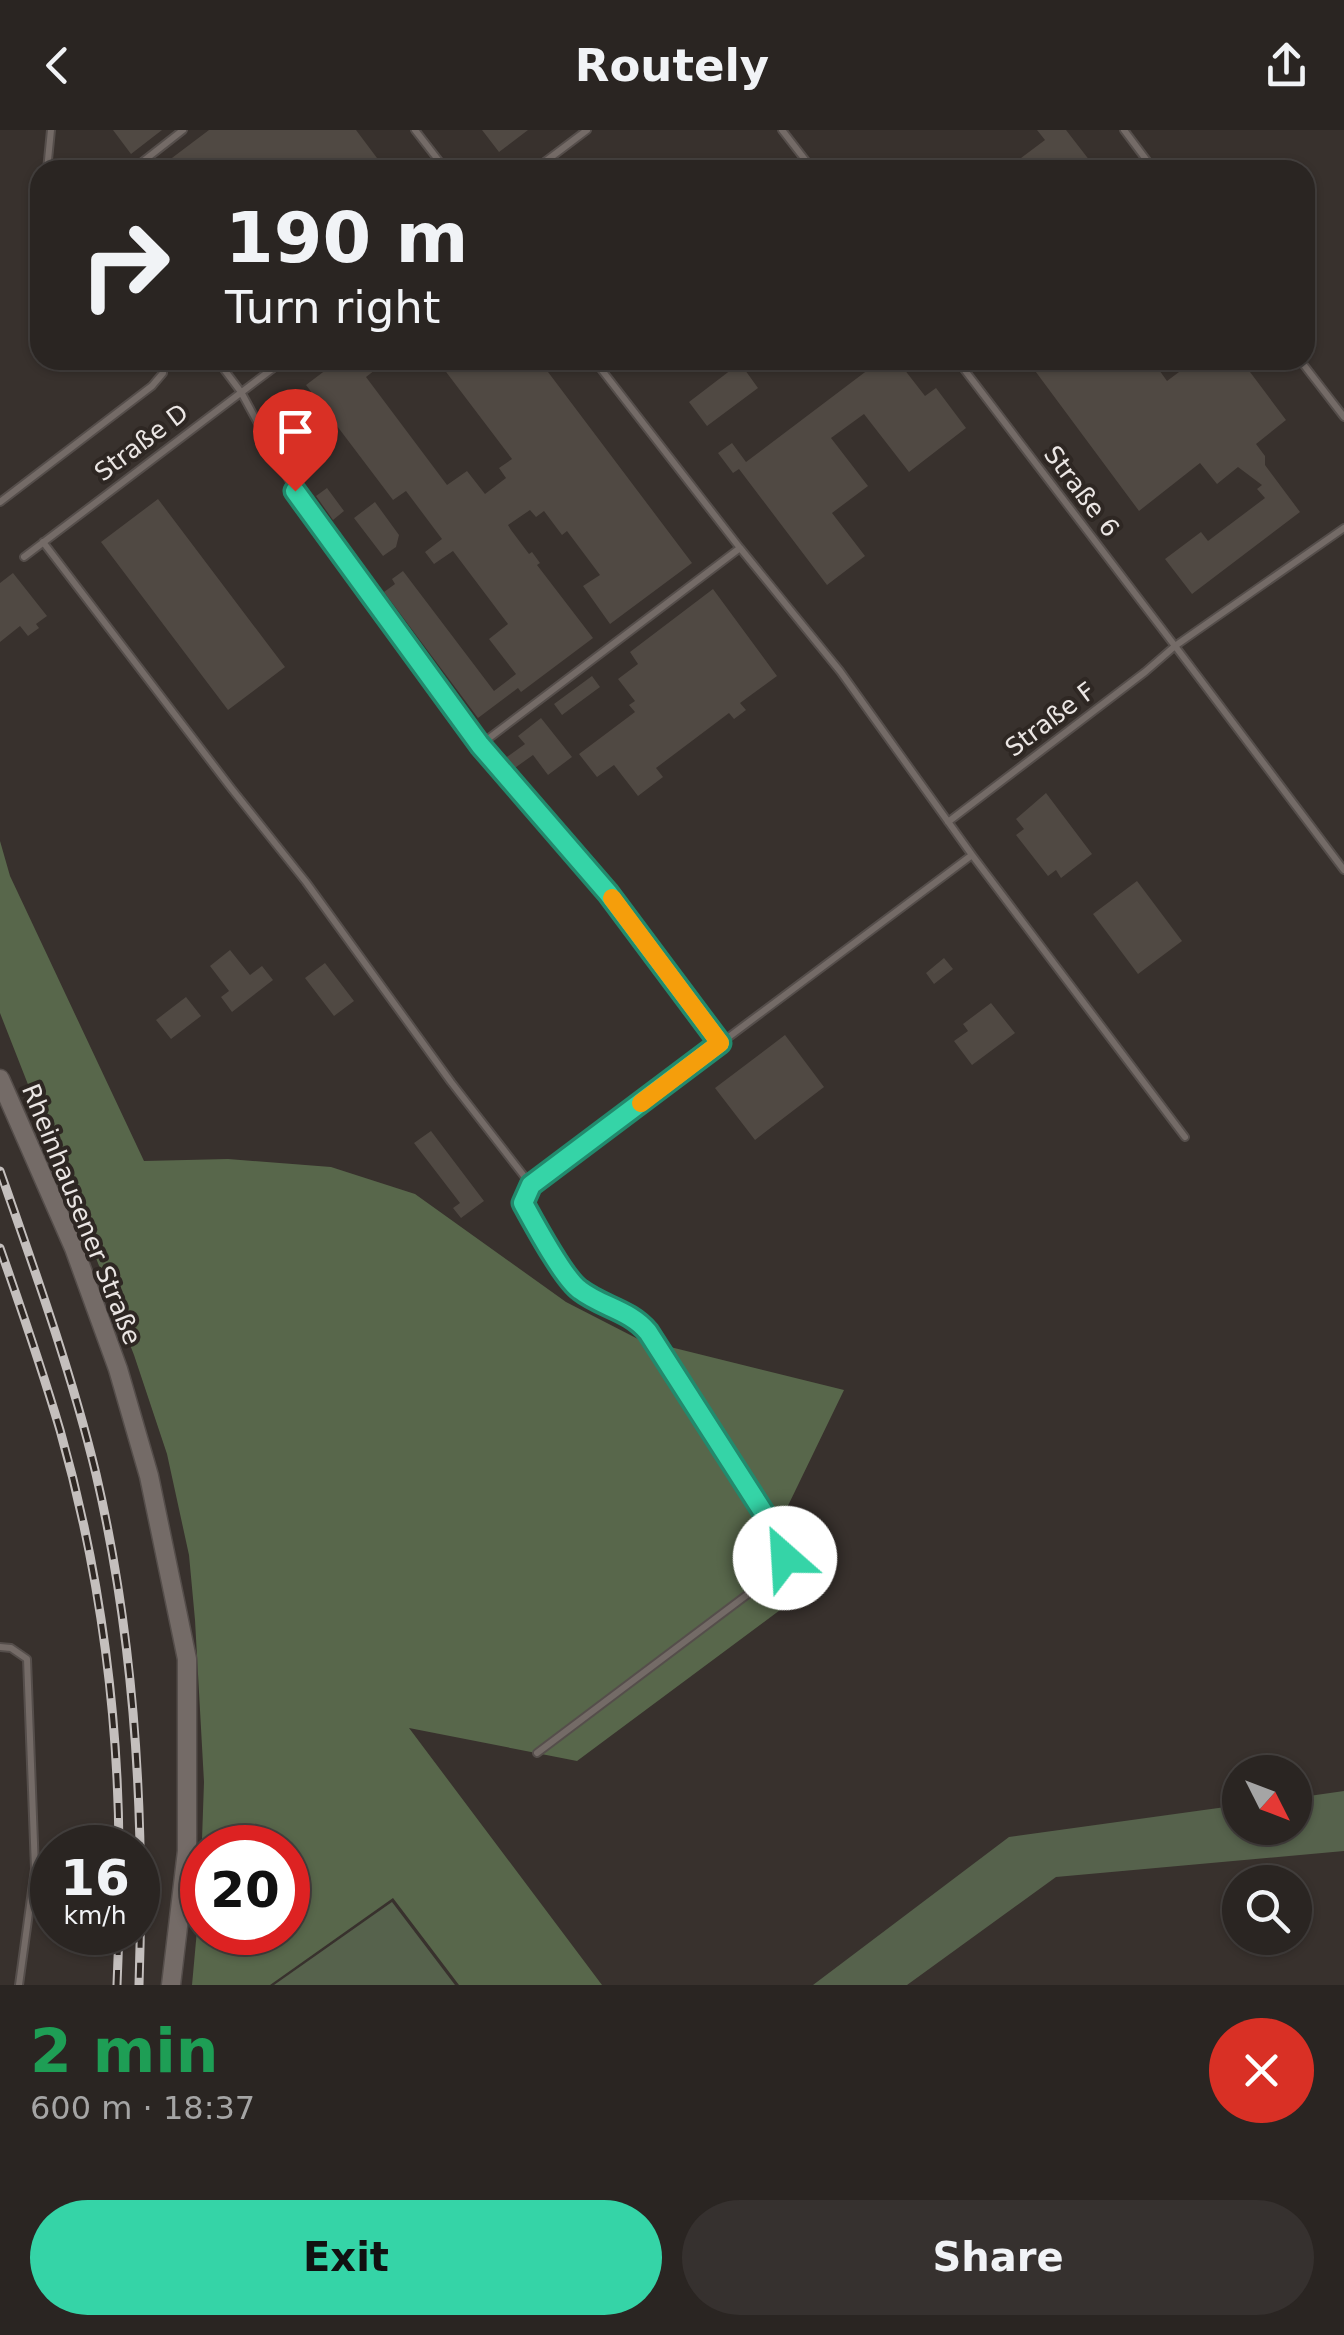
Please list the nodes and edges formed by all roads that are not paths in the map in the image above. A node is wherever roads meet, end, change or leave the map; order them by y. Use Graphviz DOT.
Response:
graph roads {
  1 [pos="51,130"];
  2 [pos="184,130"];
  3 [pos="415,130"];
  4 [pos="586,130"];
  5 [pos="782,130"];
  6 [pos="1124,130"];
  7 [pos="48,160"];
  8 [pos="145,160"];
  9 [pos="438,160"];
  10 [pos="547,160"];
  11 [pos="805,160"];
  12 [pos="1146,160"];
  13 [pos="164,370"];
  14 [pos="224,370"];
  15 [pos="271,370"];
  16 [pos="602,370"];
  17 [pos="966,370"];
  18 [pos="1308,370"];
  19 [pos="241,392"];
  20 [pos="1344,416"];
  21 [pos="0,502"];
  22 [pos="1344,528"];
  23 [pos="43,542"];
  24 [pos="740,548"];
  25 [pos="24,557"];
  26 [pos="1176,646"];
  27 [pos="480,745"];
  28 [pos="948,822"];
  29 [pos="972,854"];
  30 [pos="1344,870"];
  31 [pos="720,1043"];
  32 [pos="0,1079"];
  33 [pos="1184,1138"];
  34 [pos="531,1185"];
  35 [pos="0,1647"];
  36 [pos="537,1753"];
  37 [pos="19,1985"];
  38 [pos="171,1985"];
  1 -- 7 [label="lane"];
  2 -- 8 [label="lane"];
  3 -- 9 [label="lane"];
  4 -- 10 [label="lane"];
  5 -- 11 [label="lane"];
  6 -- 12 [label="lane"];
  13 -- 21 [label="lane"];
  14 -- 19 [label="lane"];
  15 -- 19 [label="lane, Straße D"];
  16 -- 24 [label="lane"];
  17 -- 26 [label="lane, Straße 6"];
  18 -- 20 [label="lane"];
  19 -- 23 [label="lane, Straße D"];
  19 -- 27 [label="lane"];
  22 -- 26 [label="lane, Straße F"];
  23 -- 25 [label="lane, Straße D"];
  23 -- 34 [label="lane"];
  24 -- 27 [label="lane"];
  24 -- 28 [label="lane"];
  26 -- 28 [label="lane, Straße F"];
  26 -- 30 [label="lane"];
  27 -- 31 [label="lane"];
  28 -- 29 [label="lane"];
  29 -- 31 [label="lane"];
  29 -- 33 [label="lane"];
  31 -- 34 [label="lane"];
  32 -- 38 [label="street, Rheinhausener Straße"];
  34 -- 36 [label="lane"];
  35 -- 37 [label="lane"];
}
